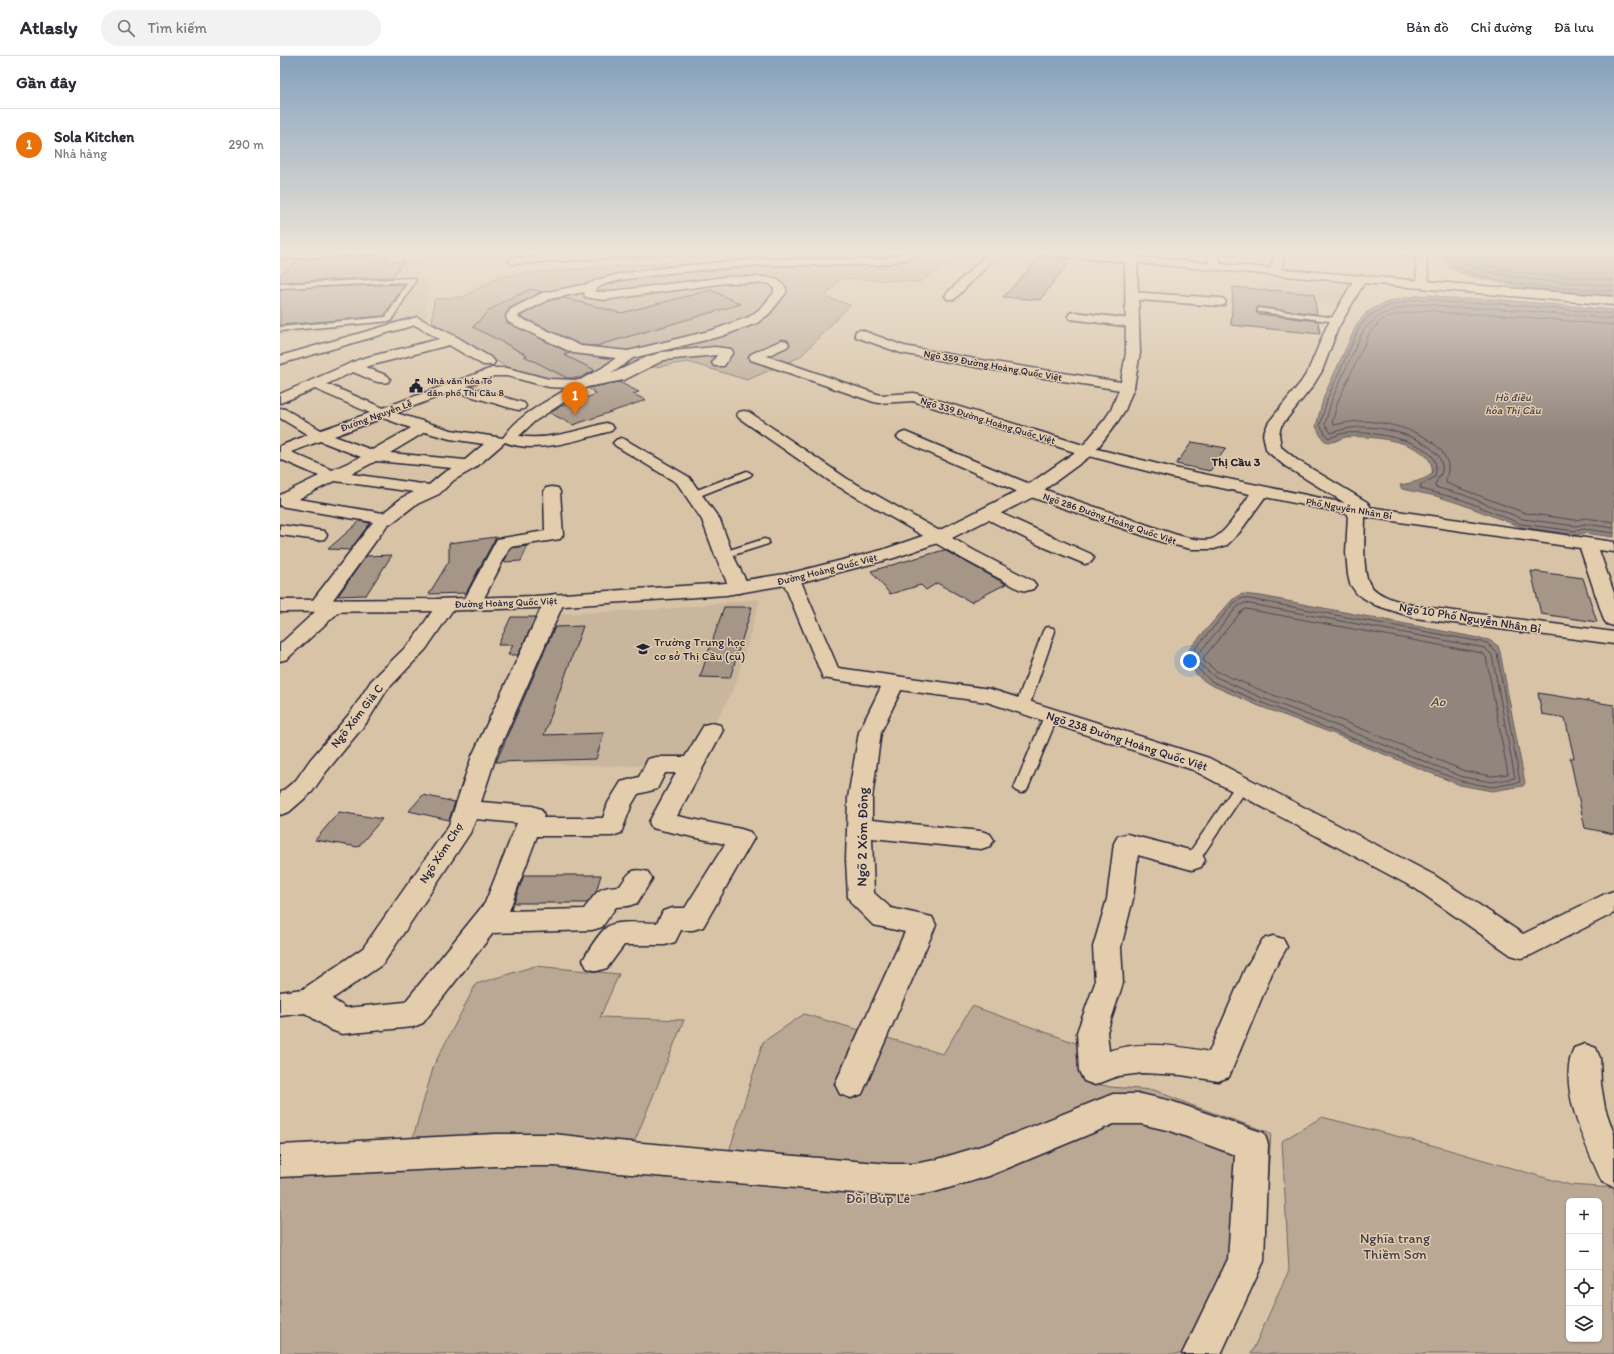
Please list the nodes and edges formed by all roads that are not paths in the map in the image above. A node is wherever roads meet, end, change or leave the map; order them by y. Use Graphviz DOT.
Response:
graph roads {
  1 [pos="393,312"];
  2 [pos="518,312"];
  3 [pos="763,312"];
  4 [pos="1132,312"];
  5 [pos="1273,312"];
  6 [pos="1341,312"];
  7 [pos="1074,316"];
  8 [pos="1336,320"];
  9 [pos="1132,323"];
  10 [pos="280,330"];
  11 [pos="861,334"];
  12 [pos="452,340"];
  13 [pos="342,342"];
  14 [pos="387,343"];
  15 [pos="782,344"];
  16 [pos="403,353"];
  17 [pos="628,355"];
  18 [pos="488,362"];
  19 [pos="719,363"];
  20 [pos="359,365"];
  21 [pos="288,367"];
  22 [pos="383,379"];
  23 [pos="314,384"];
  24 [pos="583,384"];
  25 [pos="454,386"];
  26 [pos="1128,387"];
  27 [pos="301,390"];
  28 [pos="280,399"];
  29 [pos="518,406"];
  30 [pos="280,412"];
  31 [pos="383,412"];
  32 [pos="744,414"];
  33 [pos="421,428"];
  34 [pos="606,428"];
  35 [pos="320,436"];
  36 [pos="906,436"];
  37 [pos="621,443"];
  38 [pos="1087,451"];
  39 [pos="280,452"];
  40 [pos="373,456"];
  41 [pos="469,465"];
  42 [pos="748,474"];
  43 [pos="332,476"];
  44 [pos="433,490"];
  45 [pos="1031,491"];
  46 [pos="552,492"];
  47 [pos="1260,492"];
  48 [pos="693,494"];
  49 [pos="280,501"];
  50 [pos="1366,512"];
  51 [pos="989,513"];
  52 [pos="380,524"];
  53 [pos="280,530"];
  54 [pos="318,536"];
  55 [pos="939,537"];
  56 [pos="764,542"];
  57 [pos="1587,543"];
  58 [pos="1614,547"];
  59 [pos="724,555"];
  60 [pos="1085,558"];
  61 [pos="791,579"];
  62 [pos="1026,585"];
  63 [pos="739,587"];
  64 [pos="555,600"];
  65 [pos="472,604"];
  66 [pos="446,605"];
  67 [pos="280,606"];
  68 [pos="327,606"];
  69 [pos="1614,620"];
  70 [pos="1049,631"];
  71 [pos="1614,638"];
  72 [pos="282,652"];
  73 [pos="894,682"];
  74 [pos="1022,707"];
  75 [pos="1051,716"];
  76 [pos="712,730"];
  77 [pos="693,765"];
  78 [pos="1242,786"];
  79 [pos="1021,788"];
  80 [pos="280,806"];
  81 [pos="466,810"];
  82 [pos="527,827"];
  83 [pos="860,828"];
  84 [pos="981,840"];
  85 [pos="1192,860"];
  86 [pos="639,879"];
  87 [pos="1614,901"];
  88 [pos="486,923"];
  89 [pos="1273,947"];
  90 [pos="596,960"];
  91 [pos="309,1000"];
  92 [pos="280,1004"];
  93 [pos="1585,1058"];
  94 [pos="851,1084"];
  95 [pos="280,1161"];
  96 [pos="1614,1171"];
  97 [pos="1201,1354"];
  1 -- 10 [label="lane"];
  2 -- 17 [label="street"];
  3 -- 17 [label="street"];
  4 -- 9 [label="street, Đường Hoàng Quốc Việt"];
  5 -- 8 [label="lane"];
  6 -- 8 [label="street"];
  7 -- 9 [label="street"];
  8 -- 50 [label="street"];
  9 -- 26 [label="street, Đường Hoàng Quốc Việt"];
  11 -- 26 [label="street, Ngõ 359 Đường Hoàng Quốc Việt"];
  12 -- 13 [label="street"];
  12 -- 16 [label="street"];
  12 -- 18 [label="street"];
  13 -- 20 [label="street"];
  13 -- 21 [label="street"];
  14 -- 16 [label="street"];
  15 -- 38 [label="street, Ngõ 339 Đường Hoàng Quốc Việt"];
  16 -- 20 [label="street"];
  17 -- 24 [label="street"];
  19 -- 24 [label="street"];
  20 -- 22 [label="street"];
  20 -- 23 [label="street"];
  21 -- 27 [label="street"];
  23 -- 27 [label="street"];
  23 -- 31 [label="street"];
  24 -- 25 [label="street, Đường Nguyễn Lễ"];
  24 -- 34 [label="street"];
  25 -- 29 [label="street"];
  25 -- 31 [label="street, Đường Nguyễn Lễ"];
  26 -- 38 [label="street, Đường Hoàng Quốc Việt"];
  27 -- 28 [label="street"];
  30 -- 35 [label="street"];
  31 -- 33 [label="street"];
  31 -- 35 [label="street, Đường Nguyễn Lễ"];
  32 -- 55 [label="street"];
  33 -- 40 [label="street"];
  33 -- 41 [label="street"];
  35 -- 39 [label="street, Đường Nguyễn Lễ"];
  35 -- 40 [label="street"];
  36 -- 45 [label="street, Ngõ 286 Đường Hoàng Quốc Việt"];
  37 -- 48 [label="street"];
  38 -- 45 [label="street, Đường Hoàng Quốc Việt"];
  38 -- 47 [label="street, Phố Nguyễn Nhân Bỉ"];
  39 -- 43 [label="street"];
  40 -- 41 [label="street"];
  40 -- 43 [label="street"];
  41 -- 44 [label="street"];
  42 -- 48 [label="lane"];
  43 -- 44 [label="street"];
  43 -- 49 [label="street"];
  44 -- 49 [label="street"];
  45 -- 47 [label="street, Ngõ 286 Đường Hoàng Quốc Việt"];
  45 -- 51 [label="street, Đường Hoàng Quốc Việt"];
  46 -- 65 [label="street"];
  47 -- 50 [label="street, Phố Nguyễn Nhân Bỉ"];
  48 -- 59 [label="street"];
  50 -- 57 [label="street, Phố Nguyễn Nhân Bỉ"];
  50 -- 71 [label="street, Ngõ 10 Phố Nguyễn Nhân Bỉ"];
  51 -- 55 [label="street, Đường Hoàng Quốc Việt"];
  51 -- 60 [label="street"];
  52 -- 68 [label="street"];
  53 -- 54 [label="street"];
  55 -- 61 [label="street, Đường Hoàng Quốc Việt"];
  55 -- 62 [label="street"];
  56 -- 59 [label="lane"];
  57 -- 58 [label="street, Phố Nguyễn Nhân Bỉ"];
  57 -- 69 [label="street"];
  59 -- 63 [label="street"];
  61 -- 63 [label="street, Đường Hoàng Quốc Việt"];
  61 -- 73 [label="street, Ngõ 238 Đường Hoàng Quốc Việt"];
  63 -- 64 [label="street, Đường Hoàng Quốc Việt"];
  64 -- 65 [label="street, Đường Hoàng Quốc Việt"];
  64 -- 81 [label="street, Ngõ Xóm Chợ"];
  65 -- 66 [label="street, Đường Hoàng Quốc Việt"];
  66 -- 68 [label="street, Đường Hoàng Quốc Việt"];
  66 -- 80 [label="street, Ngõ Xóm Già C"];
  67 -- 68 [label="street, Đường Hoàng Quốc Việt"];
  68 -- 72 [label="street"];
  70 -- 74 [label="lane"];
  73 -- 74 [label="street, Ngõ 238 Đường Hoàng Quốc Việt"];
  73 -- 83 [label="street, Ngõ 2 Xóm Đông"];
  74 -- 75 [label="street, Ngõ 238 Đường Hoàng Quốc Việt"];
  75 -- 78 [label="street, Ngõ 238 Đường Hoàng Quốc Việt"];
  75 -- 79 [label="lane"];
  76 -- 77 [label="street"];
  77 -- 82 [label="street"];
  77 -- 90 [label="street"];
  78 -- 85 [label="lane"];
  78 -- 87 [label="street, Ngõ 238 Đường Hoàng Quốc Việt"];
  81 -- 82 [label="street"];
  81 -- 91 [label="street, Ngõ Xóm Chợ"];
  82 -- 88 [label="street"];
  83 -- 84 [label="street"];
  83 -- 94 [label="street, Ngõ 2 Xóm Đông"];
  85 -- 89 [label="street"];
  86 -- 88 [label="street"];
  88 -- 91 [label="street"];
  91 -- 92 [label="street, Ngõ Xóm Chợ"];
  93 -- 96 [label="street"];
  95 -- 97 [label="street"];
}
